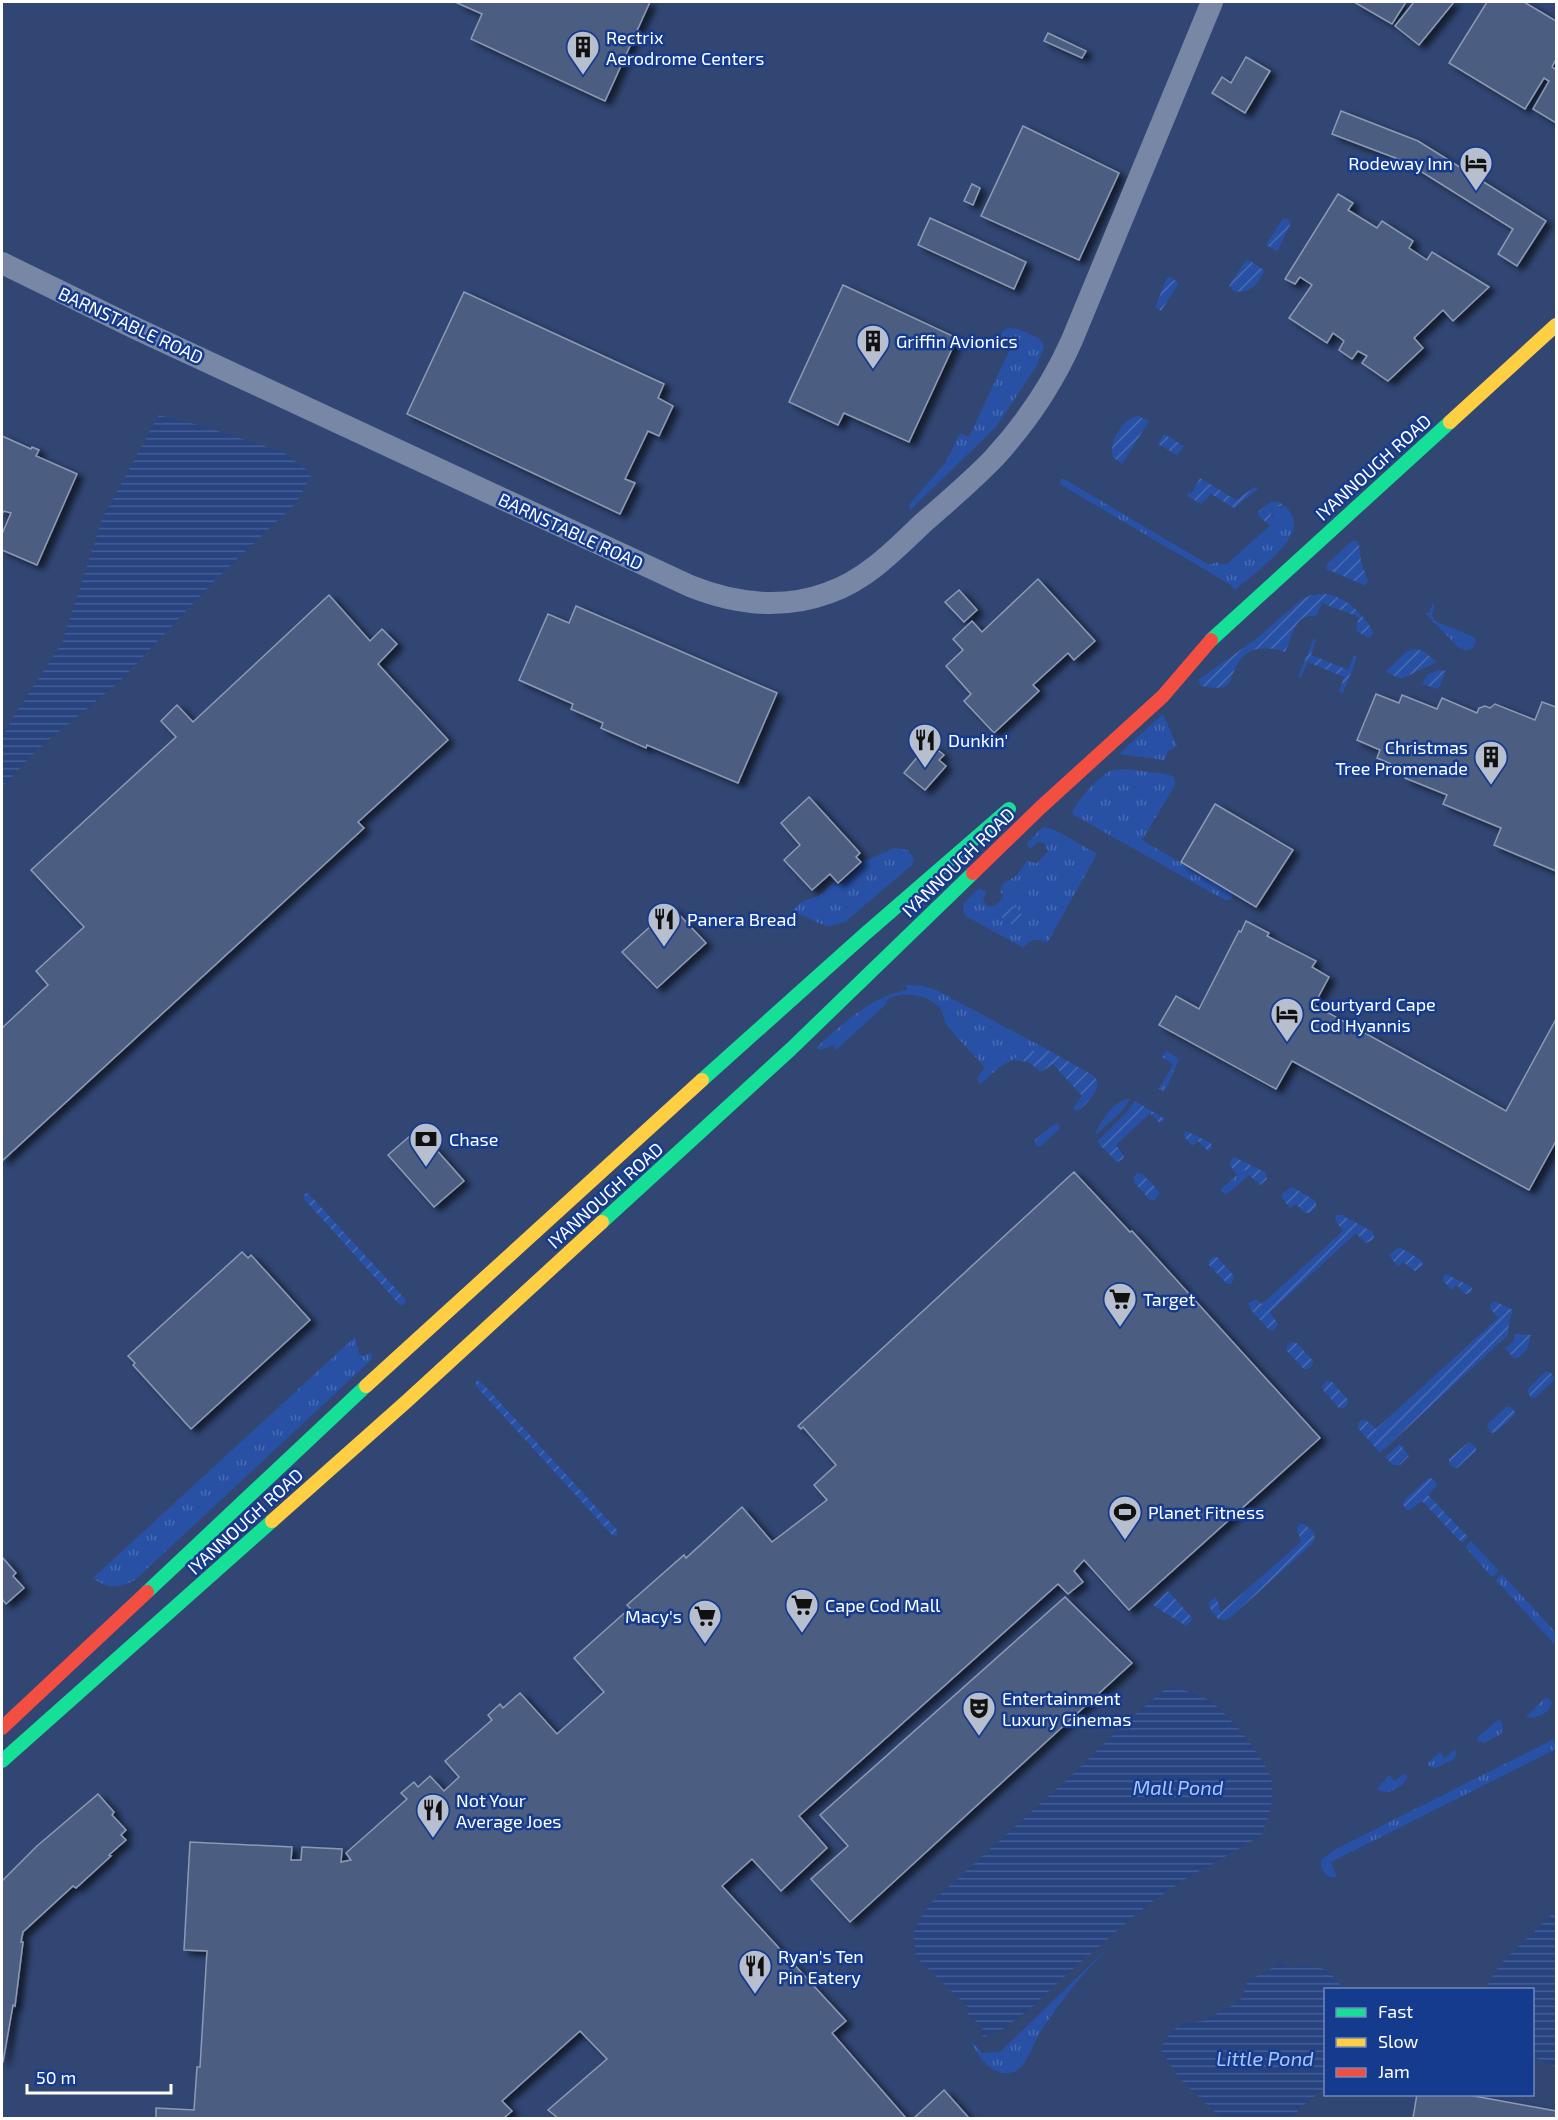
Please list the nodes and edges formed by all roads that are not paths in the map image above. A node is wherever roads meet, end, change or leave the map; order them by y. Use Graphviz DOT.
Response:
graph roads {
  1 [pos="1212,2"];
  2 [pos="2,263"];
  3 [pos="1557,325"];
  4 [pos="1215,636"];
  5 [pos="1170,668"];
  6 [pos="1017,802"];
  7 [pos="2,1728"];
  8 [pos="2,1761"];
  1 -- 2 [label="street, BARNSTABLE ROAD"];
  3 -- 4 [label="main road, IYANNOUGH ROAD"];
  4 -- 5 [label="main road, IYANNOUGH ROAD"];
  4 -- 8 [label="main road, IYANNOUGH ROAD"];
  6 -- 7 [label="main road, IYANNOUGH ROAD"];
}
